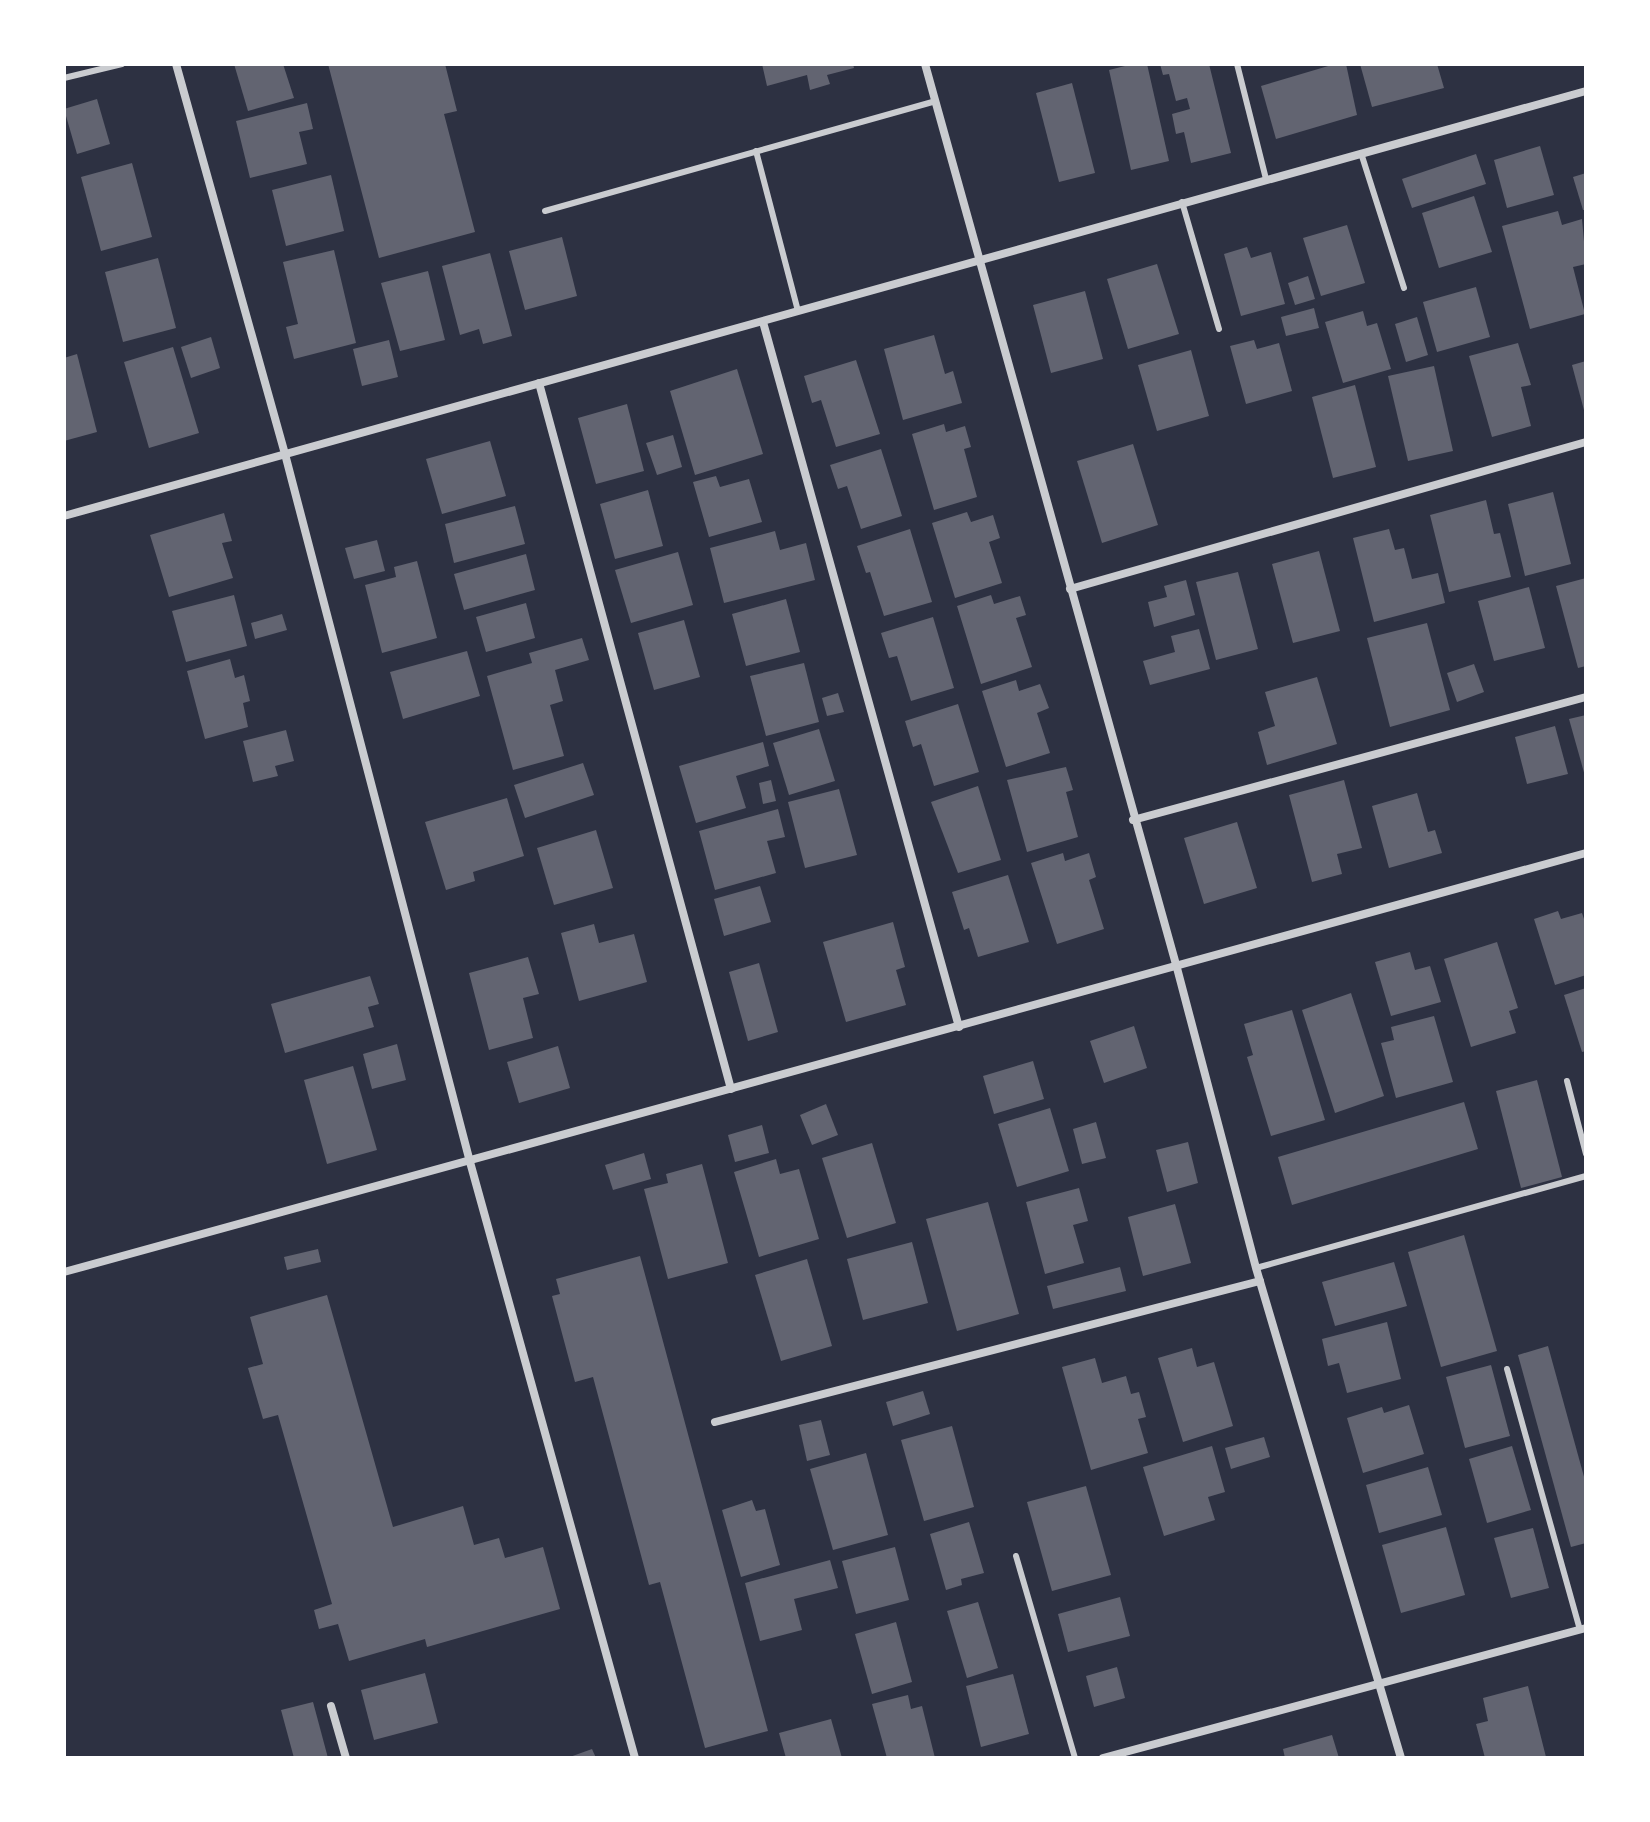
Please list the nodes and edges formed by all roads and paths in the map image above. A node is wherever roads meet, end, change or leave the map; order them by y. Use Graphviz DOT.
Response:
graph roads {
  1 [pos="122,64"];
  2 [pos="176,64"];
  3 [pos="925,64"];
  4 [pos="1237,64"];
  5 [pos="64,78"];
  6 [pos="1586,91"];
  7 [pos="936,101"];
  8 [pos="756,151"];
  9 [pos="1361,153"];
  10 [pos="1266,179"];
  11 [pos="1182,201"];
  12 [pos="545,211"];
  13 [pos="978,258"];
  14 [pos="1404,288"];
  15 [pos="798,311"];
  16 [pos="763,322"];
  17 [pos="1219,329"];
  18 [pos="539,383"];
  19 [pos="1586,442"];
  20 [pos="285,454"];
  21 [pos="64,516"];
  22 [pos="1070,589"];
  23 [pos="1586,697"];
  24 [pos="1133,820"];
  25 [pos="1586,853"];
  26 [pos="1177,968"];
  27 [pos="959,1027"];
  28 [pos="1567,1081"];
  29 [pos="731,1089"];
  30 [pos="1586,1154"];
  31 [pos="470,1162"];
  32 [pos="1586,1176"];
  33 [pos="1256,1268"];
  34 [pos="64,1272"];
  35 [pos="1260,1281"];
  36 [pos="1507,1369"];
  37 [pos="715,1422"];
  38 [pos="1016,1556"];
  39 [pos="1583,1629"];
  40 [pos="1380,1685"];
  41 [pos="331,1706"];
  42 [pos="346,1758"];
  43 [pos="635,1758"];
  44 [pos="1075,1758"];
  45 [pos="1103,1758"];
  46 [pos="1401,1758"];
  1 -- 5 [label="lane"];
  2 -- 20 [label="street"];
  3 -- 7 [label="street"];
  4 -- 10 [label="lane"];
  6 -- 9 [label="street"];
  7 -- 8 [label="lane"];
  7 -- 13 [label="street"];
  8 -- 12 [label="lane"];
  8 -- 15 [label="lane"];
  9 -- 10 [label="street"];
  9 -- 14 [label="lane"];
  10 -- 11 [label="street"];
  11 -- 13 [label="street"];
  11 -- 17 [label="lane"];
  13 -- 15 [label="street"];
  13 -- 22 [label="street"];
  15 -- 16 [label="street"];
  16 -- 18 [label="street"];
  16 -- 27 [label="street"];
  18 -- 20 [label="street"];
  18 -- 29 [label="street"];
  19 -- 22 [label="street"];
  20 -- 21 [label="street"];
  20 -- 31 [label="street"];
  22 -- 24 [label="street"];
  23 -- 24 [label="street"];
  24 -- 26 [label="street"];
  25 -- 26 [label="street"];
  26 -- 27 [label="street"];
  26 -- 33 [label="street"];
  27 -- 29 [label="street"];
  28 -- 30 [label="lane"];
  29 -- 31 [label="street"];
  31 -- 34 [label="street"];
  31 -- 43 [label="street"];
  32 -- 33 [label="lane"];
  33 -- 35 [label="street"];
  35 -- 37 [label="street"];
  35 -- 40 [label="street"];
  36 -- 39 [label="lane"];
  38 -- 44 [label="lane"];
  39 -- 40 [label="street"];
  40 -- 45 [label="street"];
  40 -- 46 [label="street"];
  41 -- 42 [label="street"];
}
